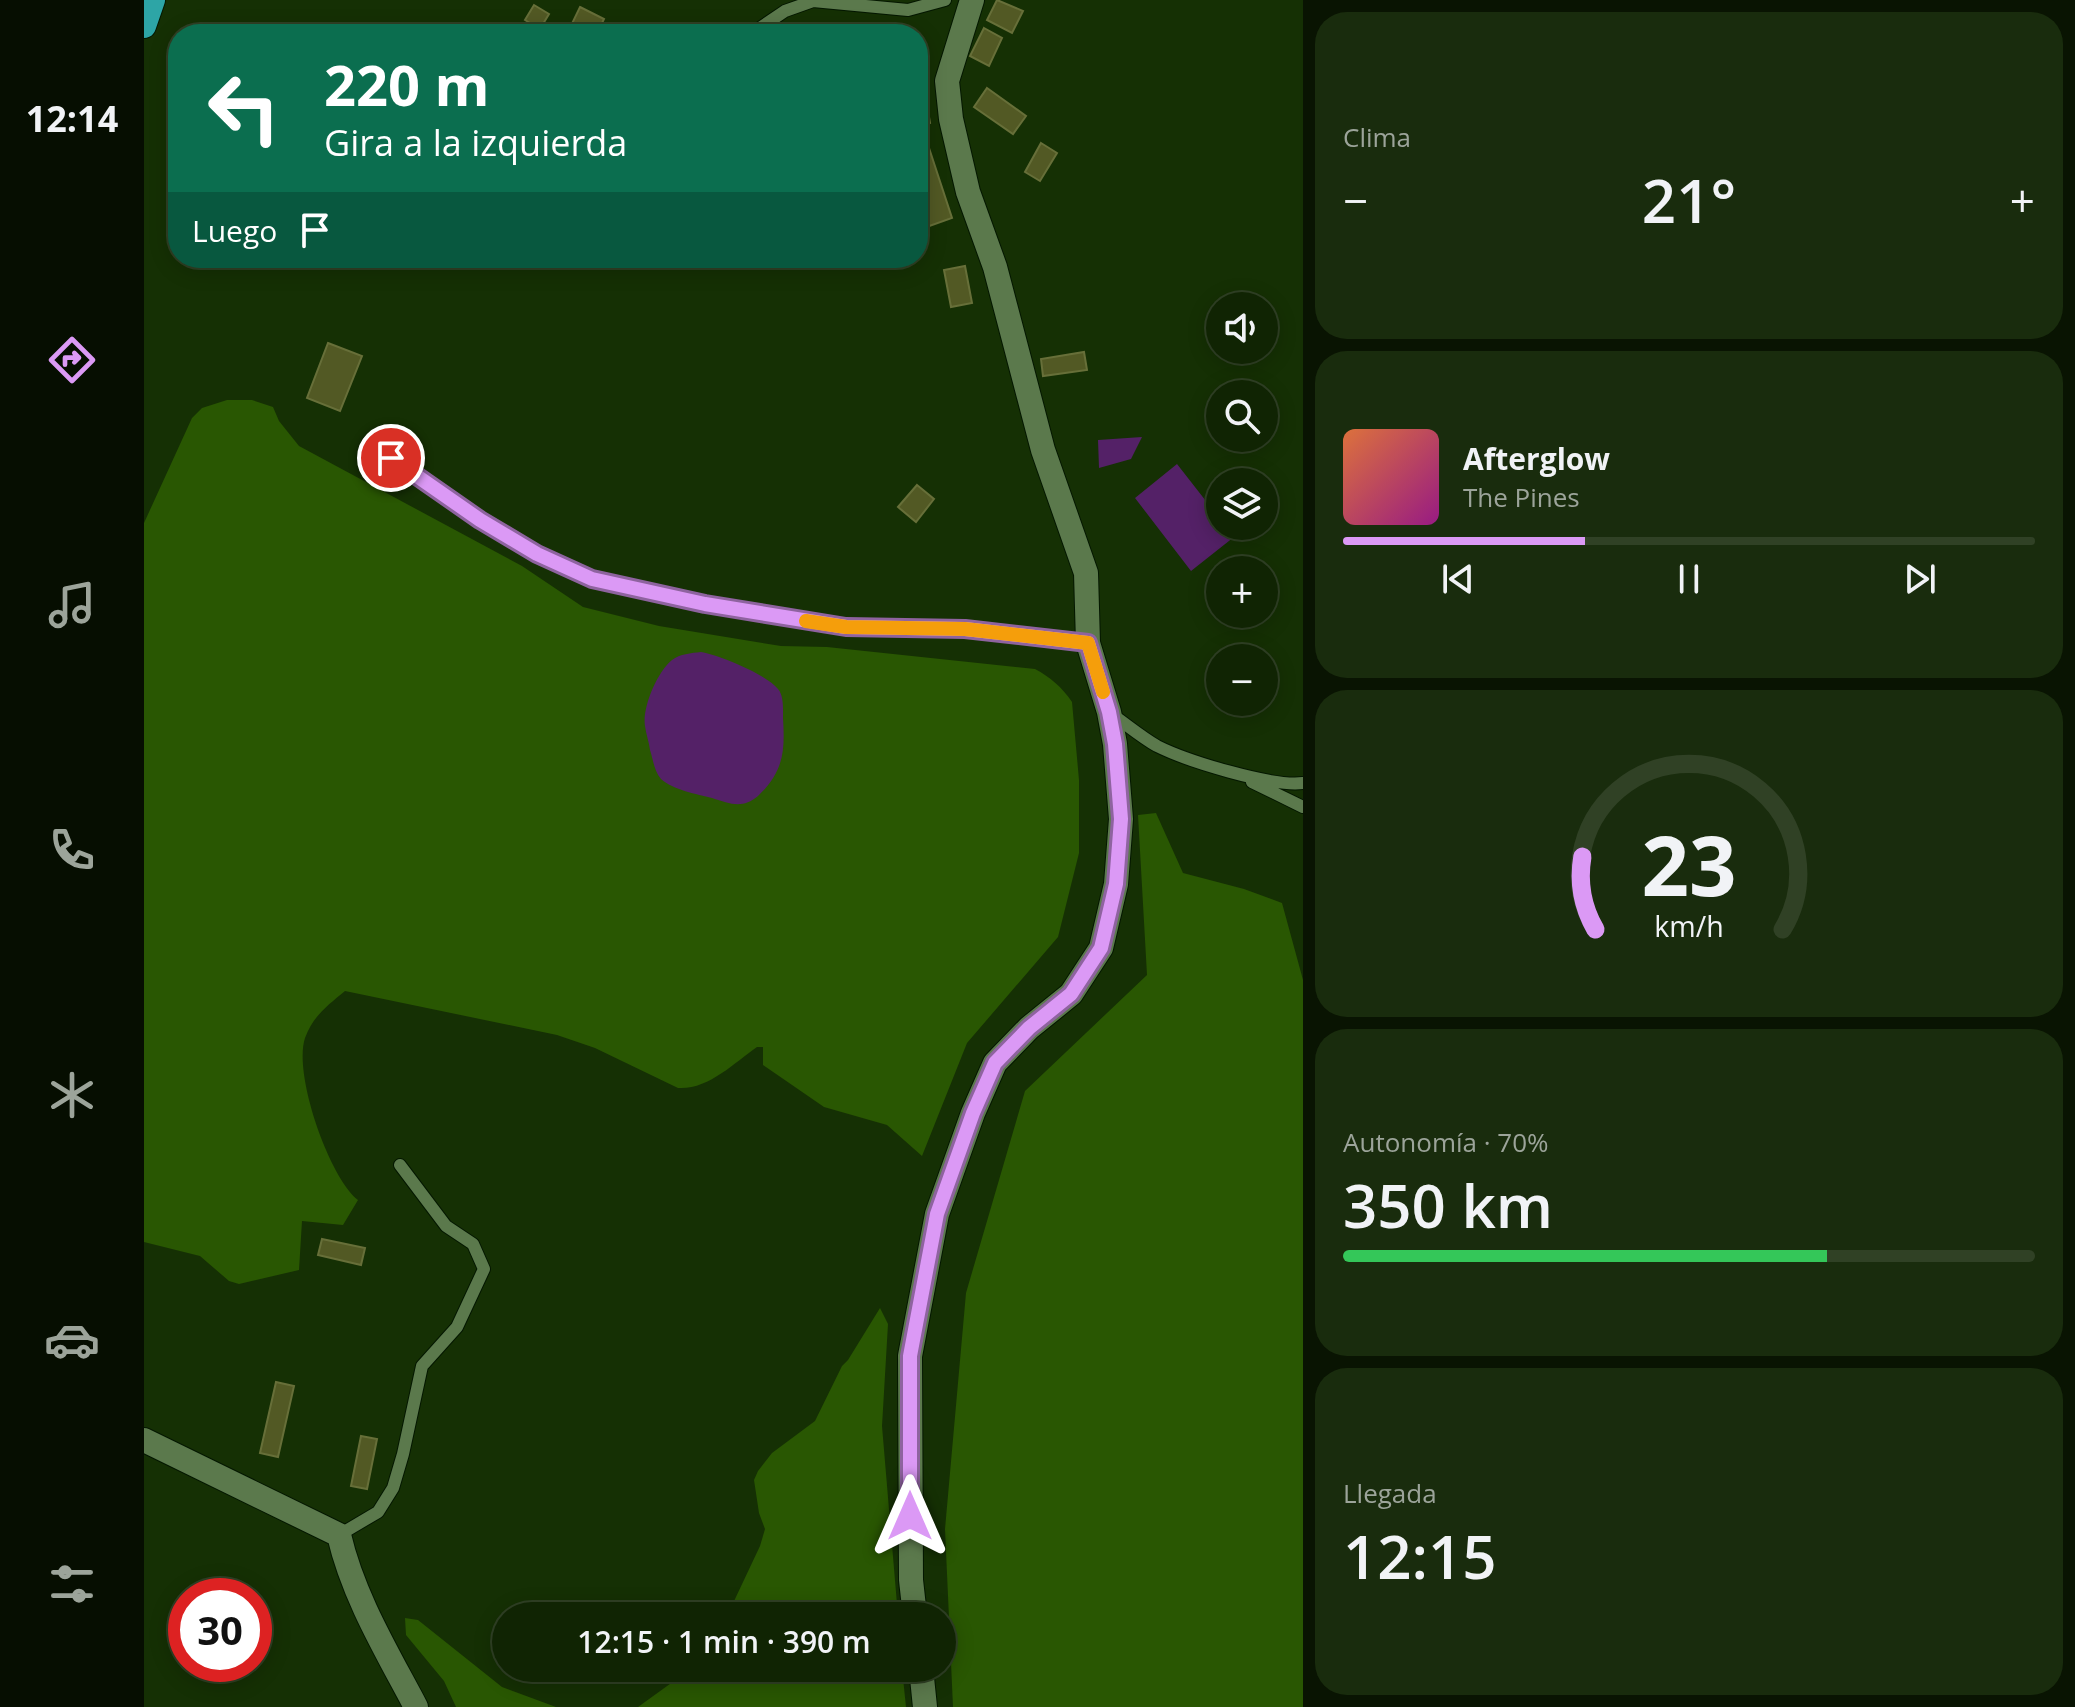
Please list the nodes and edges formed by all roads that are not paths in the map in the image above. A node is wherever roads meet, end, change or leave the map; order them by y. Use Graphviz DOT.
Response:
graph roads {
  1 [pos="153,0"];
  2 [pos="945,0"];
  3 [pos="972,0"];
  4 [pos="766,24"];
  5 [pos="144,26"];
  6 [pos="368,443"];
  7 [pos="1088,643"];
  8 [pos="1109,712"];
  9 [pos="1237,774"];
  10 [pos="1303,783"];
  11 [pos="1303,807"];
  12 [pos="400,1165"];
  13 [pos="144,1440"];
  14 [pos="339,1535"];
  15 [pos="913,1602"];
  16 [pos="922,1682"];
  17 [pos="416,1707"];
  18 [pos="925,1707"];
  1 -- 5 [label="highway"];
  2 -- 4 [label="lane"];
  3 -- 7 [label="street"];
  6 -- 7 [label="lane"];
  7 -- 8 [label="street"];
  8 -- 9 [label="lane"];
  8 -- 15 [label="street"];
  9 -- 10 [label="lane"];
  9 -- 11 [label="lane"];
  12 -- 14 [label="lane"];
  13 -- 14 [label="street"];
  14 -- 17 [label="street"];
  16 -- 18 [label="street"];
}
